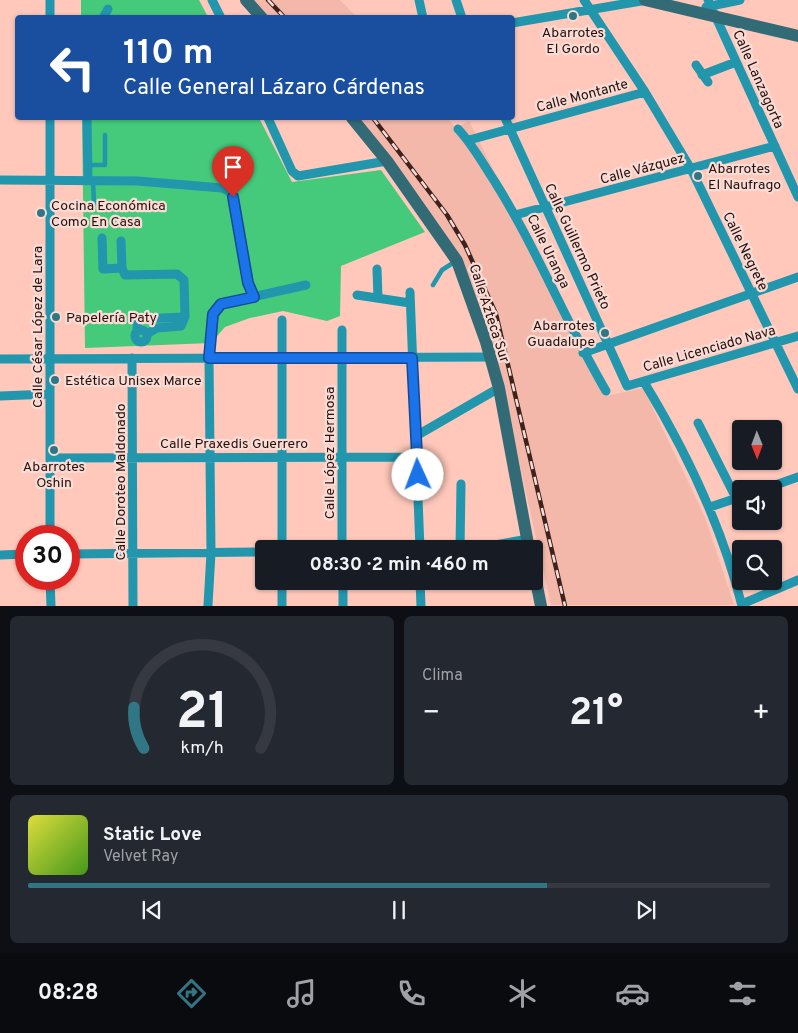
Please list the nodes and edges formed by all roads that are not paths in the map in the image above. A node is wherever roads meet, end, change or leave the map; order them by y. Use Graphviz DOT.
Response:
graph roads {
  1 [pos="50,0"];
  2 [pos="212,0"];
  3 [pos="246,0"];
  4 [pos="419,0"];
  5 [pos="456,0"];
  6 [pos="584,0"];
  7 [pos="646,0"];
  8 [pos="740,0"];
  9 [pos="712,8"];
  10 [pos="108,9"];
  11 [pos="593,11"];
  12 [pos="50,15"];
  13 [pos="104,15"];
  14 [pos="220,15"];
  15 [pos="259,15"];
  16 [pos="422,15"];
  17 [pos="461,15"];
  18 [pos="515,23"];
  19 [pos="798,36"];
  20 [pos="736,62"];
  21 [pos="696,65"];
  22 [pos="645,92"];
  23 [pos="50,120"];
  24 [pos="88,120"];
  25 [pos="269,120"];
  26 [pos="354,120"];
  27 [pos="506,120"];
  28 [pos="458,128"];
  29 [pos="510,128"];
  30 [pos="104,135"];
  31 [pos="469,140"];
  32 [pos="775,146"];
  33 [pos="387,161"];
  34 [pos="87,165"];
  35 [pos="690,169"];
  36 [pos="0,180"];
  37 [pos="50,180"];
  38 [pos="90,180"];
  39 [pos="798,198"];
  40 [pos="94,204"];
  41 [pos="545,208"];
  42 [pos="516,215"];
  43 [pos="102,238"];
  44 [pos="121,241"];
  45 [pos="457,261"];
  46 [pos="122,268"];
  47 [pos="377,269"];
  48 [pos="798,276"];
  49 [pos="306,285"];
  50 [pos="433,285"];
  51 [pos="410,292"];
  52 [pos="752,294"];
  53 [pos="357,295"];
  54 [pos="254,297"];
  55 [pos="378,298"];
  56 [pos="410,303"];
  57 [pos="185,317"];
  58 [pos="282,320"];
  59 [pos="137,330"];
  60 [pos="342,330"];
  61 [pos="147,334"];
  62 [pos="798,336"];
  63 [pos="140,343"];
  64 [pos="607,343"];
  65 [pos="775,344"];
  66 [pos="583,353"];
  67 [pos="490,357"];
  68 [pos="50,358"];
  69 [pos="137,358"];
  70 [pos="209,358"];
  71 [pos="282,358"];
  72 [pos="343,358"];
  73 [pos="412,358"];
  74 [pos="0,359"];
  75 [pos="644,382"];
  76 [pos="627,386"];
  77 [pos="499,388"];
  78 [pos="798,389"];
  79 [pos="606,391"];
  80 [pos="50,394"];
  81 [pos="0,396"];
  82 [pos="698,423"];
  83 [pos="416,436"];
  84 [pos="342,456"];
  85 [pos="134,457"];
  86 [pos="282,457"];
  87 [pos="418,457"];
  88 [pos="50,458"];
  89 [pos="210,458"];
  90 [pos="798,477"];
  91 [pos="782,483"];
  92 [pos="461,484"];
  93 [pos="732,487"];
  94 [pos="732,500"];
  95 [pos="710,507"];
  96 [pos="50,525"];
  97 [pos="282,540"];
  98 [pos="342,540"];
  99 [pos="420,540"];
  100 [pos="460,540"];
  101 [pos="528,540"];
  102 [pos="255,552"];
  103 [pos="211,553"];
  104 [pos="15,554"];
  105 [pos="80,554"];
  106 [pos="134,554"];
  107 [pos="0,555"];
  108 [pos="798,580"];
  109 [pos="50,590"];
  110 [pos="282,590"];
  111 [pos="342,590"];
  112 [pos="420,590"];
  113 [pos="538,590"];
  114 [pos="208,605"];
  115 [pos="742,605"];
  116 [pos="50,606"];
  117 [pos="133,606"];
  118 [pos="282,606"];
  119 [pos="343,606"];
  120 [pos="421,606"];
  121 [pos="541,606"];
  1 -- 12 [label="street"];
  2 -- 14 [label="street"];
  3 -- 15 [label="street"];
  4 -- 16 [label="street"];
  5 -- 17 [label="street"];
  6 -- 11 [label="street, Calle Negrete"];
  7 -- 9 [label="street"];
  7 -- 11 [label="street"];
  8 -- 9 [label="street"];
  9 -- 19 [label="street"];
  9 -- 20 [label="street, Calle Lanzagorta"];
  10 -- 13 [label="street"];
  11 -- 18 [label="street"];
  11 -- 22 [label="street, Calle Negrete"];
  20 -- 21 [label="street"];
  20 -- 32 [label="street, Calle Lanzagorta"];
  22 -- 29 [label="street, Calle Montante"];
  22 -- 35 [label="street, Calle Negrete"];
  23 -- 37 [label="street, Calle César López de Lara"];
  24 -- 34 [label="street"];
  25 -- 33 [label="street"];
  26 -- 33 [label="street, Calle Azteca Sur"];
  27 -- 29 [label="street, Calle Guillermo Prieto"];
  28 -- 31 [label="street, Calle Uranga"];
  29 -- 31 [label="street, Calle Montante"];
  29 -- 41 [label="street, Calle Guillermo Prieto"];
  30 -- 34 [label="lane"];
  31 -- 42 [label="street, Calle Uranga"];
  32 -- 35 [label="street, Calle Vázquez"];
  32 -- 39 [label="street, Calle Lanzagorta"];
  33 -- 45 [label="street, Calle Azteca Sur"];
  34 -- 38 [label="street"];
  35 -- 41 [label="street, Calle Vázquez"];
  35 -- 52 [label="street, Calle Negrete"];
  36 -- 37 [label="street"];
  37 -- 38 [label="street"];
  37 -- 68 [label="street, Calle César López de Lara"];
  38 -- 40 [label="lane"];
  38 -- 54 [label="street"];
  41 -- 42 [label="street, Calle Vázquez"];
  41 -- 64 [label="street, Calle Guillermo Prieto"];
  42 -- 66 [label="street, Calle Uranga"];
  43 -- 46 [label="street"];
  44 -- 46 [label="street"];
  45 -- 50 [label="lane"];
  45 -- 67 [label="street, Calle Azteca Sur"];
  46 -- 57 [label="street"];
  47 -- 55 [label="street"];
  48 -- 52 [label="street"];
  49 -- 54 [label="street"];
  51 -- 56 [label="street"];
  52 -- 64 [label="street"];
  52 -- 65 [label="street, Calle Negrete"];
  53 -- 55 [label="street"];
  54 -- 70 [label="street"];
  55 -- 56 [label="street"];
  56 -- 73 [label="street"];
  57 -- 59 [label="street"];
  57 -- 61 [label="street"];
  58 -- 71 [label="street"];
  59 -- 61 [label="street"];
  59 -- 63 [label="street"];
  60 -- 72 [label="street, Calle López Hermosa"];
  61 -- 63 [label="street"];
  62 -- 65 [label="street, Calle Licenciado Nava"];
  63 -- 69 [label="street, Calle Doroteo Maldonado"];
  64 -- 66 [label="street"];
  64 -- 76 [label="street, Calle Guillermo Prieto"];
  65 -- 75 [label="street, Calle Licenciado Nava"];
  65 -- 78 [label="street, Calle Negrete"];
  66 -- 79 [label="street, Calle Uranga"];
  67 -- 73 [label="street"];
  67 -- 77 [label="street, Calle Azteca Sur"];
  68 -- 69 [label="street"];
  68 -- 74 [label="street"];
  68 -- 80 [label="street, Calle César López de Lara"];
  69 -- 70 [label="street"];
  69 -- 85 [label="street, Calle Doroteo Maldonado"];
  70 -- 71 [label="street"];
  70 -- 89 [label="street"];
  71 -- 72 [label="street"];
  71 -- 86 [label="street"];
  72 -- 73 [label="street"];
  72 -- 84 [label="street, Calle López Hermosa"];
  73 -- 83 [label="street"];
  75 -- 76 [label="street, Calle Licenciado Nava"];
  75 -- 95 [label="street"];
  77 -- 83 [label="street"];
  77 -- 101 [label="street, Calle Azteca Sur"];
  80 -- 81 [label="street"];
  80 -- 88 [label="street, Calle César López de Lara"];
  82 -- 93 [label="street"];
  83 -- 87 [label="street"];
  84 -- 86 [label="street, Calle Praxedis Guerrero"];
  84 -- 87 [label="street, Calle Praxedis Guerrero"];
  84 -- 98 [label="street, Calle López Hermosa"];
  85 -- 88 [label="street, Calle Praxedis Guerrero"];
  85 -- 89 [label="street, Calle Praxedis Guerrero"];
  85 -- 106 [label="street, Calle Doroteo Maldonado"];
  86 -- 89 [label="street, Calle Praxedis Guerrero"];
  86 -- 97 [label="street"];
  87 -- 99 [label="street"];
  88 -- 96 [label="street, Calle César López de Lara"];
  89 -- 103 [label="street"];
  90 -- 91 [label="street"];
  92 -- 100 [label="street"];
  94 -- 95 [label="street"];
  95 -- 115 [label="street"];
  102 -- 103 [label="street"];
  103 -- 106 [label="street"];
  103 -- 114 [label="street"];
  104 -- 107 [label="street"];
  105 -- 106 [label="street"];
  106 -- 117 [label="street, Calle Doroteo Maldonado"];
  108 -- 115 [label="street"];
  109 -- 116 [label="street"];
  110 -- 118 [label="street"];
  111 -- 119 [label="street"];
  112 -- 120 [label="street"];
  113 -- 121 [label="street"];
}
